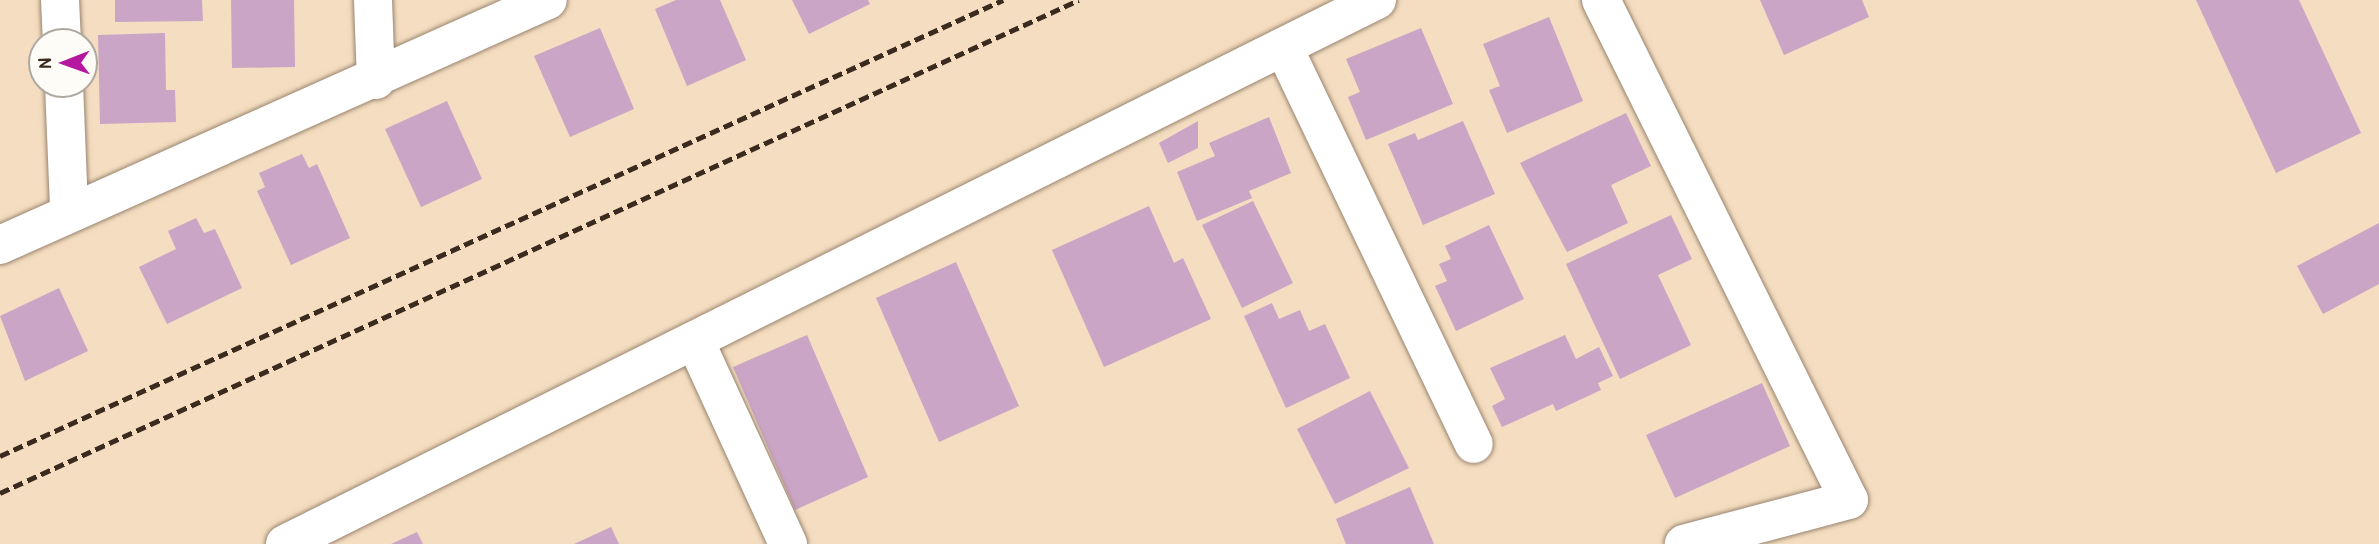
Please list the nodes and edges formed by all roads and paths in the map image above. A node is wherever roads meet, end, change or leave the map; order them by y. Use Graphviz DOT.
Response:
graph roads {
  1 [pos="60,0"];
  2 [pos="373,0"];
  3 [pos="548,0"];
  4 [pos="1377,0"];
  5 [pos="1601,0"];
  6 [pos="61,28"];
  7 [pos="1284,48"];
  8 [pos="376,80"];
  9 [pos="65,98"];
  10 [pos="69,211"];
  11 [pos="0,244"];
  12 [pos="696,343"];
  13 [pos="1474,444"];
  14 [pos="289,543"];
  15 [pos="788,544"];
  16 [pos="1684,544"];
  1 -- 6 [label="street"];
  2 -- 8 [label="street"];
  3 -- 8 [label="street"];
  4 -- 7 [label="street"];
  5 -- 16 [label="street"];
  7 -- 12 [label="street"];
  7 -- 13 [label="street"];
  8 -- 10 [label="street"];
  9 -- 10 [label="street"];
  10 -- 11 [label="street"];
  12 -- 14 [label="street"];
  12 -- 15 [label="street"];
}
